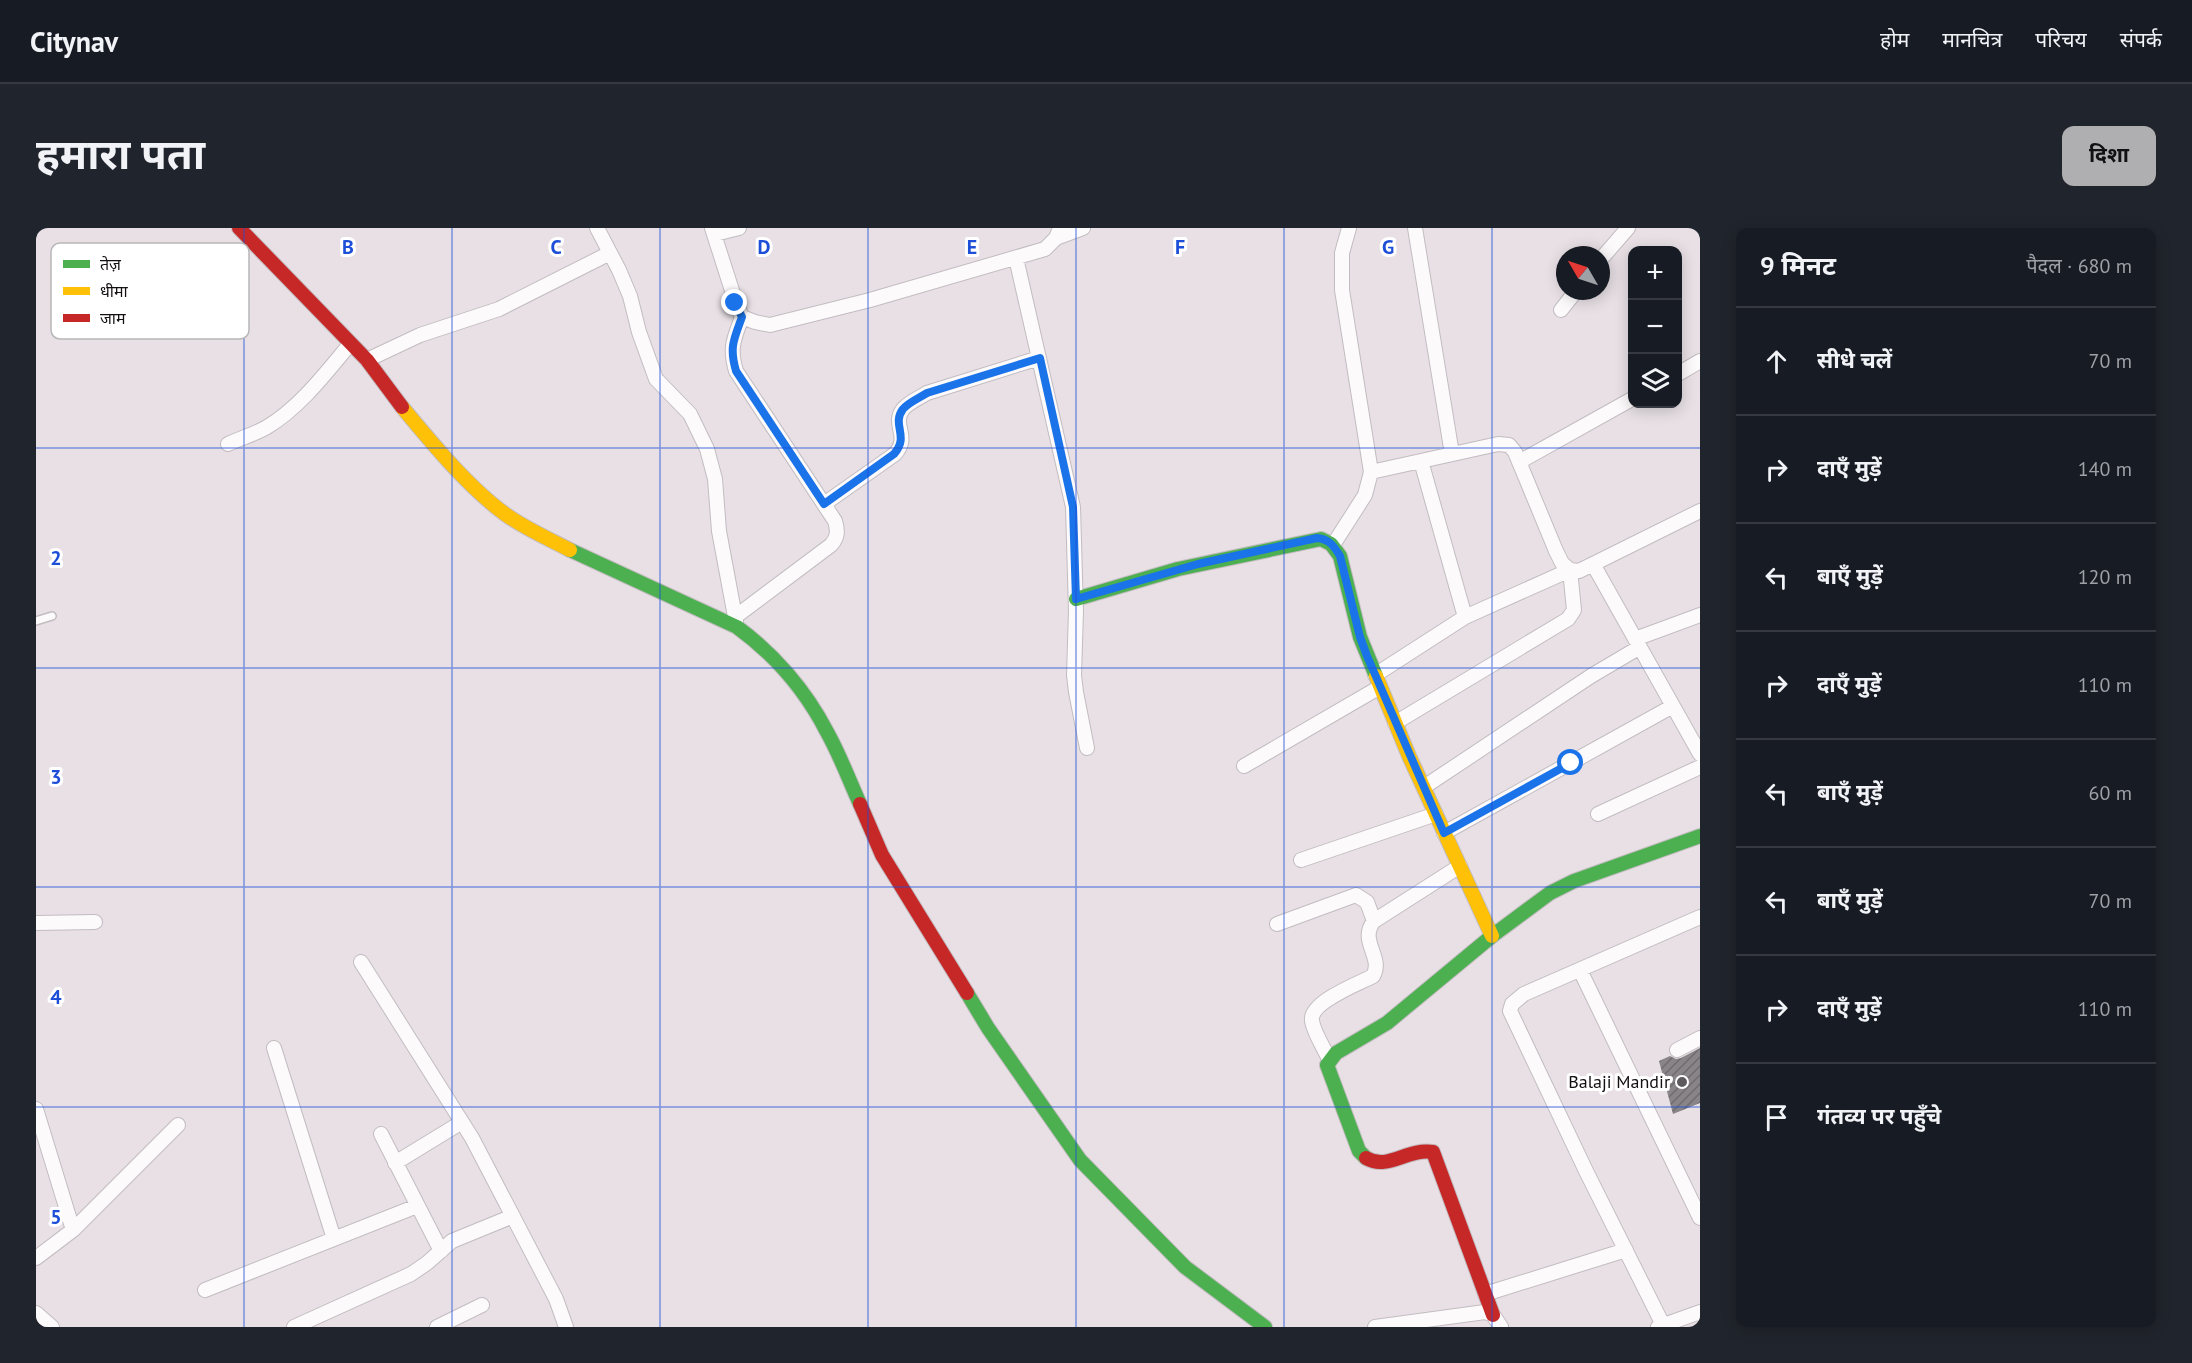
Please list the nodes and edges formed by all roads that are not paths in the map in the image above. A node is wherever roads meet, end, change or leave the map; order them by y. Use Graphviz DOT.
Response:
graph roads {
  1 [pos="239,228"];
  2 [pos="597,228"];
  3 [pos="739,228"];
  4 [pos="1083,228"];
  5 [pos="1349,228"];
  6 [pos="1415,228"];
  7 [pos="1629,228"];
  8 [pos="714,231"];
  9 [pos="1058,233"];
  10 [pos="1610,249"];
  11 [pos="610,253"];
  12 [pos="1016,258"];
  13 [pos="1569,300"];
  14 [pos="1561,310"];
  15 [pos="742,317"];
  16 [pos="350,344"];
  17 [pos="1040,358"];
  18 [pos="367,360"];
  19 [pos="1700,362"];
  20 [pos="1682,371"];
  21 [pos="1628,401"];
  22 [pos="228,444"];
  23 [pos="1452,454"];
  24 [pos="1421,461"];
  25 [pos="1520,462"];
  26 [pos="1371,472"];
  27 [pos="824,504"];
  28 [pos="1700,511"];
  29 [pos="1333,545"];
  30 [pos="1593,564"];
  31 [pos="1570,570"];
  32 [pos="1076,599"];
  33 [pos="1700,615"];
  34 [pos="52,616"];
  35 [pos="1465,617"];
  36 [pos="36,621"];
  37 [pos="736,622"];
  38 [pos="1638,643"];
  39 [pos="1378,681"];
  40 [pos="1673,706"];
  41 [pos="1395,723"];
  42 [pos="1087,748"];
  43 [pos="1700,754"];
  44 [pos="1244,766"];
  45 [pos="1700,767"];
  46 [pos="1424,787"];
  47 [pos="1436,814"];
  48 [pos="1598,814"];
  49 [pos="1444,833"];
  50 [pos="1700,836"];
  51 [pos="1301,860"];
  52 [pos="1460,866"];
  53 [pos="1700,916"];
  54 [pos="1374,921"];
  55 [pos="95,922"];
  56 [pos="36,923"];
  57 [pos="1277,924"];
  58 [pos="1492,936"];
  59 [pos="361,962"];
  60 [pos="1580,970"];
  61 [pos="1700,1038"];
  62 [pos="274,1048"];
  63 [pos="1677,1050"];
  64 [pos="1329,1059"];
  65 [pos="36,1109"];
  66 [pos="462,1122"];
  67 [pos="178,1125"];
  68 [pos="381,1134"];
  69 [pos="395,1163"];
  70 [pos="417,1206"];
  71 [pos="513,1216"];
  72 [pos="1700,1218"];
  73 [pos="73,1230"];
  74 [pos="334,1239"];
  75 [pos="1626,1250"];
  76 [pos="441,1251"];
  77 [pos="36,1258"];
  78 [pos="205,1290"];
  79 [pos="1485,1294"];
  80 [pos="482,1305"];
  81 [pos="1700,1312"];
  82 [pos="36,1313"];
  83 [pos="1497,1321"];
  84 [pos="1660,1326"];
  85 [pos="52,1327"];
  86 [pos="294,1327"];
  87 [pos="437,1327"];
  88 [pos="566,1327"];
  89 [pos="1265,1327"];
  90 [pos="1375,1327"];
  1 -- 16 [label="street"];
  2 -- 11 [label="street"];
  3 -- 8 [label="street"];
  4 -- 9 [label="street"];
  5 -- 26 [label="street"];
  6 -- 23 [label="street"];
  7 -- 10 [label="street"];
  8 -- 15 [label="street"];
  9 -- 12 [label="street"];
  11 -- 18 [label="street"];
  11 -- 37 [label="street"];
  12 -- 15 [label="street"];
  12 -- 17 [label="street"];
  13 -- 14 [label="street"];
  15 -- 27 [label="street"];
  16 -- 18 [label="street"];
  16 -- 22 [label="street"];
  17 -- 27 [label="street"];
  17 -- 32 [label="street"];
  18 -- 37 [label="street"];
  19 -- 20 [label="street"];
  21 -- 25 [label="street"];
  23 -- 24 [label="street"];
  23 -- 25 [label="street"];
  24 -- 26 [label="street"];
  24 -- 35 [label="street"];
  25 -- 31 [label="street"];
  26 -- 29 [label="street"];
  27 -- 37 [label="street"];
  28 -- 30 [label="street"];
  29 -- 32 [label="street"];
  29 -- 39 [label="street"];
  30 -- 31 [label="street"];
  30 -- 38 [label="street"];
  31 -- 35 [label="street"];
  31 -- 41 [label="street"];
  32 -- 42 [label="street"];
  33 -- 38 [label="street"];
  34 -- 36 [label="lane"];
  35 -- 39 [label="street"];
  37 -- 89 [label="street"];
  38 -- 40 [label="street"];
  38 -- 46 [label="street"];
  39 -- 41 [label="street"];
  39 -- 44 [label="street"];
  40 -- 43 [label="street"];
  40 -- 49 [label="street"];
  41 -- 46 [label="street"];
  45 -- 48 [label="street"];
  46 -- 47 [label="street"];
  47 -- 49 [label="street"];
  47 -- 51 [label="street"];
  49 -- 52 [label="street"];
  50 -- 58 [label="street"];
  52 -- 54 [label="street"];
  52 -- 58 [label="street"];
  53 -- 60 [label="street"];
  54 -- 57 [label="street"];
  54 -- 64 [label="street"];
  55 -- 56 [label="street"];
  58 -- 64 [label="street"];
  59 -- 66 [label="street"];
  60 -- 72 [label="street"];
  60 -- 75 [label="street"];
  61 -- 63 [label="street"];
  62 -- 74 [label="street"];
  64 -- 79 [label="street"];
  65 -- 73 [label="street"];
  66 -- 69 [label="street"];
  66 -- 71 [label="street"];
  67 -- 73 [label="street"];
  68 -- 69 [label="street"];
  69 -- 70 [label="street"];
  70 -- 74 [label="street"];
  70 -- 76 [label="street"];
  71 -- 76 [label="street"];
  71 -- 88 [label="street"];
  73 -- 77 [label="street"];
  74 -- 78 [label="street"];
  75 -- 79 [label="street"];
  75 -- 84 [label="street"];
  76 -- 86 [label="street"];
  79 -- 83 [label="street"];
  80 -- 87 [label="street"];
  81 -- 84 [label="street"];
  82 -- 85 [label="street"];
  83 -- 90 [label="street"];
}
